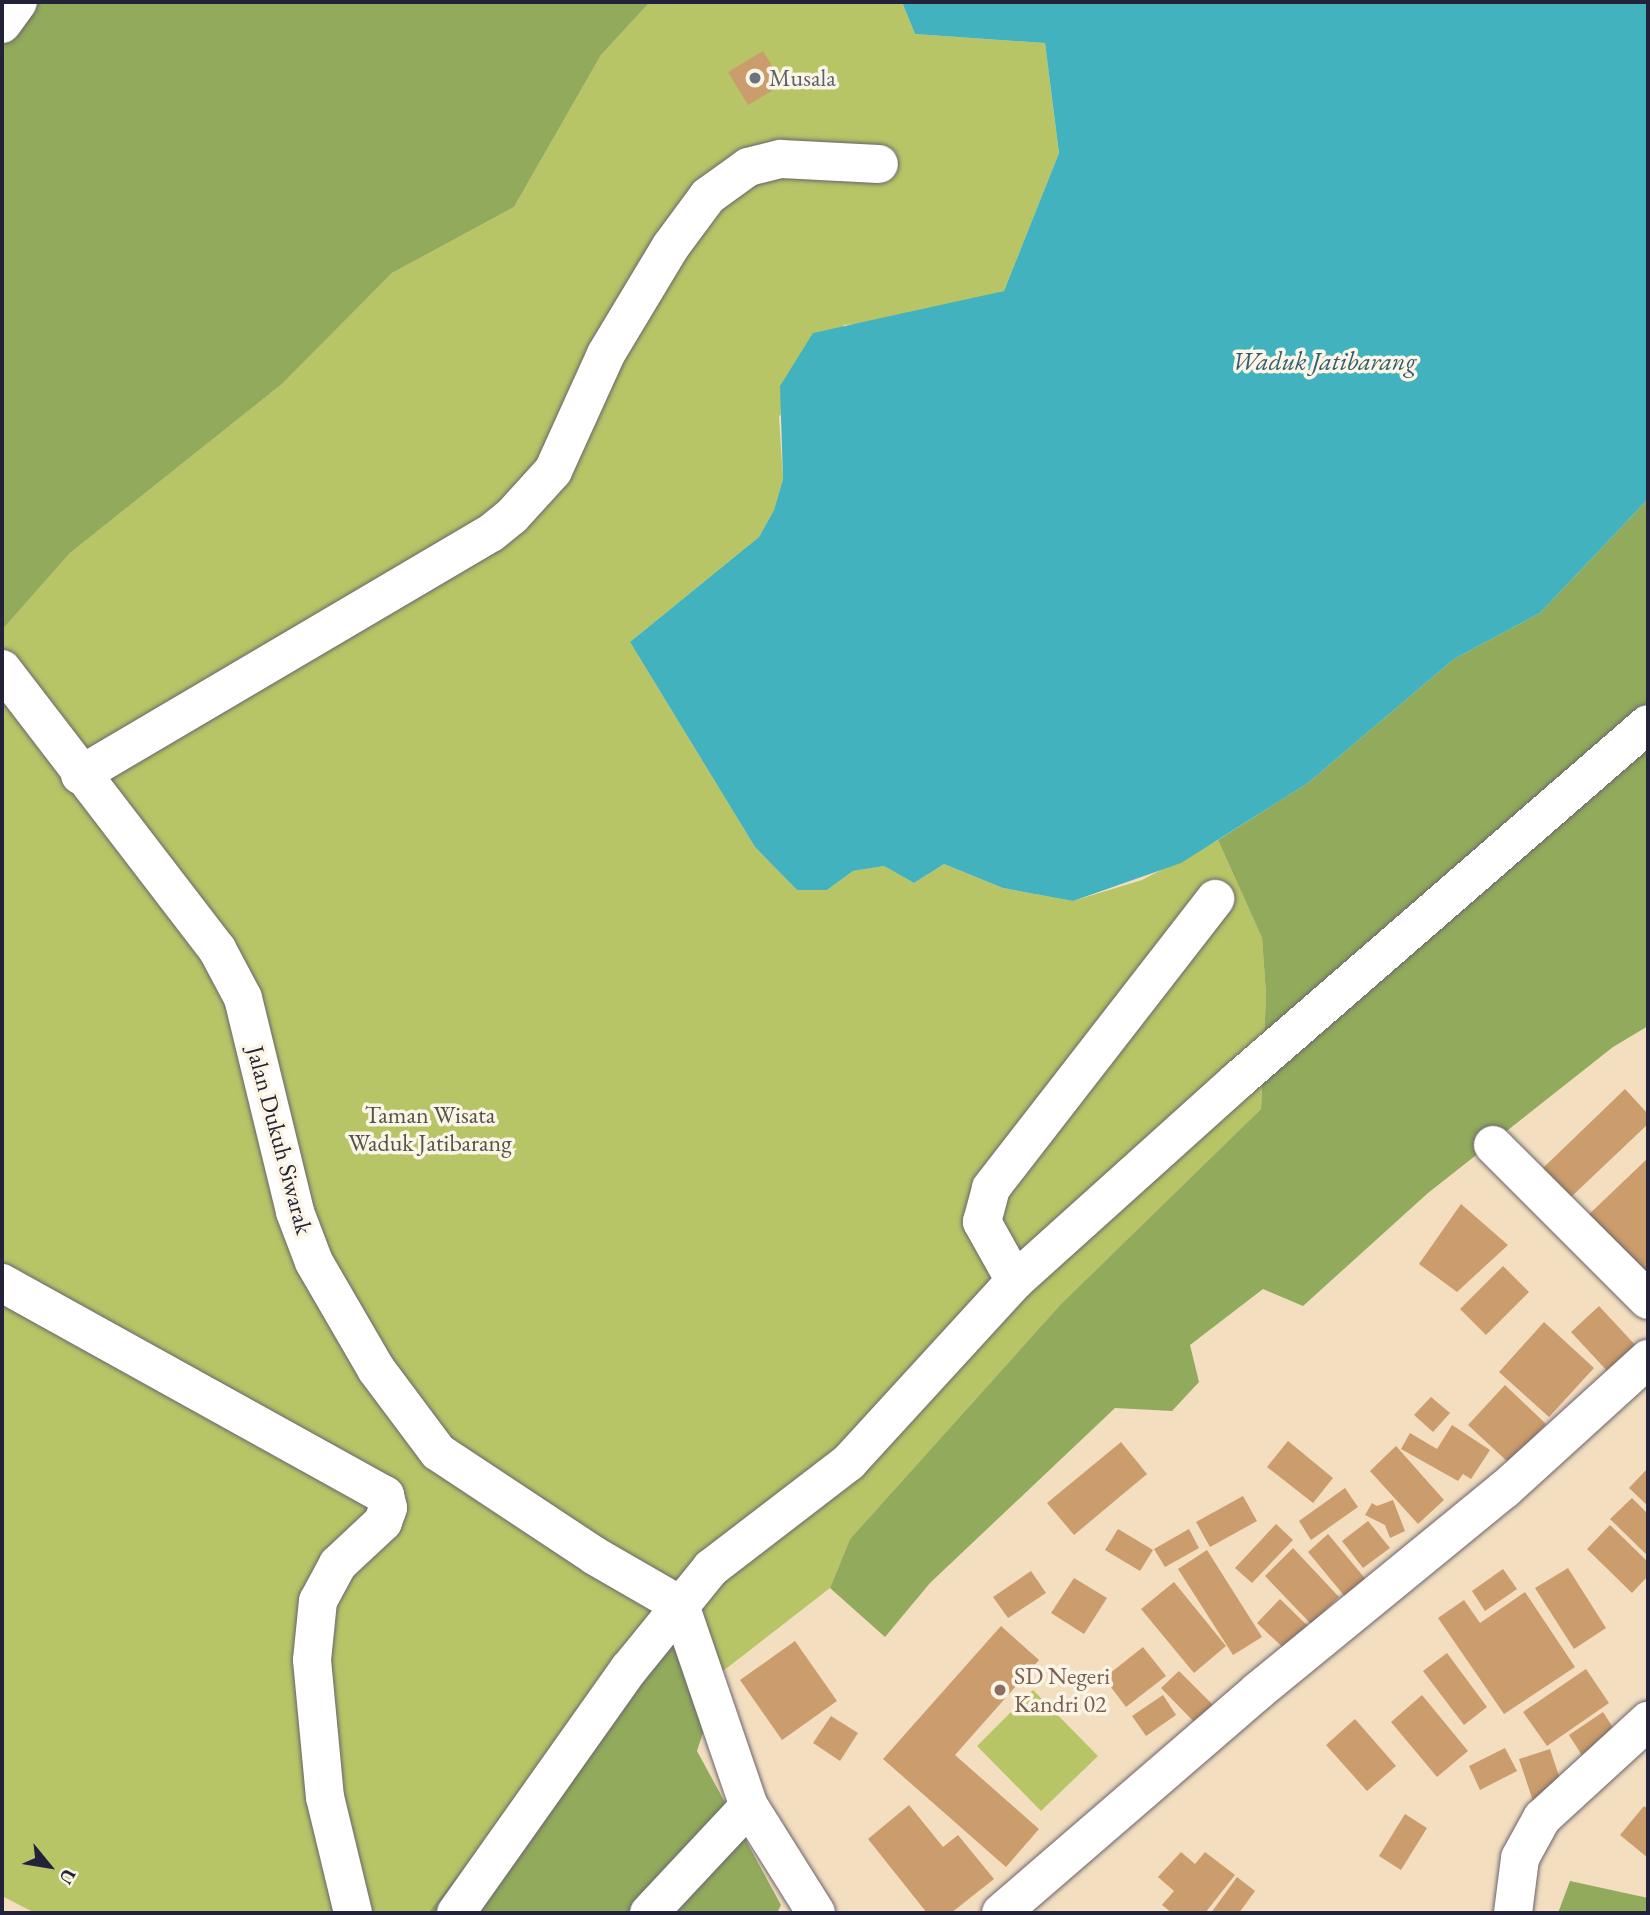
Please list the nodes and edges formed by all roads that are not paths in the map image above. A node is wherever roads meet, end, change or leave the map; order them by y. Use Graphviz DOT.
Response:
graph roads {
  1 [pos="18,2"];
  2 [pos="2,24"];
  3 [pos="879,164"];
  4 [pos="2,669"];
  5 [pos="1648,724"];
  6 [pos="80,775"];
  7 [pos="1215,899"];
  8 [pos="1493,1145"];
  9 [pos="1015,1281"];
  10 [pos="2,1283"];
  11 [pos="1648,1300"];
  12 [pos="1648,1359"];
  13 [pos="680,1605"];
  14 [pos="1648,1721"];
  15 [pos="749,1806"];
  16 [pos="353,1913"];
  17 [pos="456,1913"];
  18 [pos="649,1913"];
  19 [pos="816,1913"];
  20 [pos="1001,1913"];
  21 [pos="1513,1913"];
  1 -- 2 [label="street"];
  3 -- 6 [label="street"];
  4 -- 6 [label="street, Jalan Dukuh Siwarak"];
  5 -- 9 [label="street"];
  6 -- 13 [label="street, Jalan Dukuh Siwarak"];
  7 -- 9 [label="street"];
  8 -- 11 [label="street"];
  9 -- 13 [label="street"];
  10 -- 16 [label="street"];
  12 -- 20 [label="street"];
  13 -- 15 [label="street"];
  13 -- 17 [label="street"];
  14 -- 21 [label="street"];
  15 -- 18 [label="street"];
  15 -- 19 [label="street"];
}
